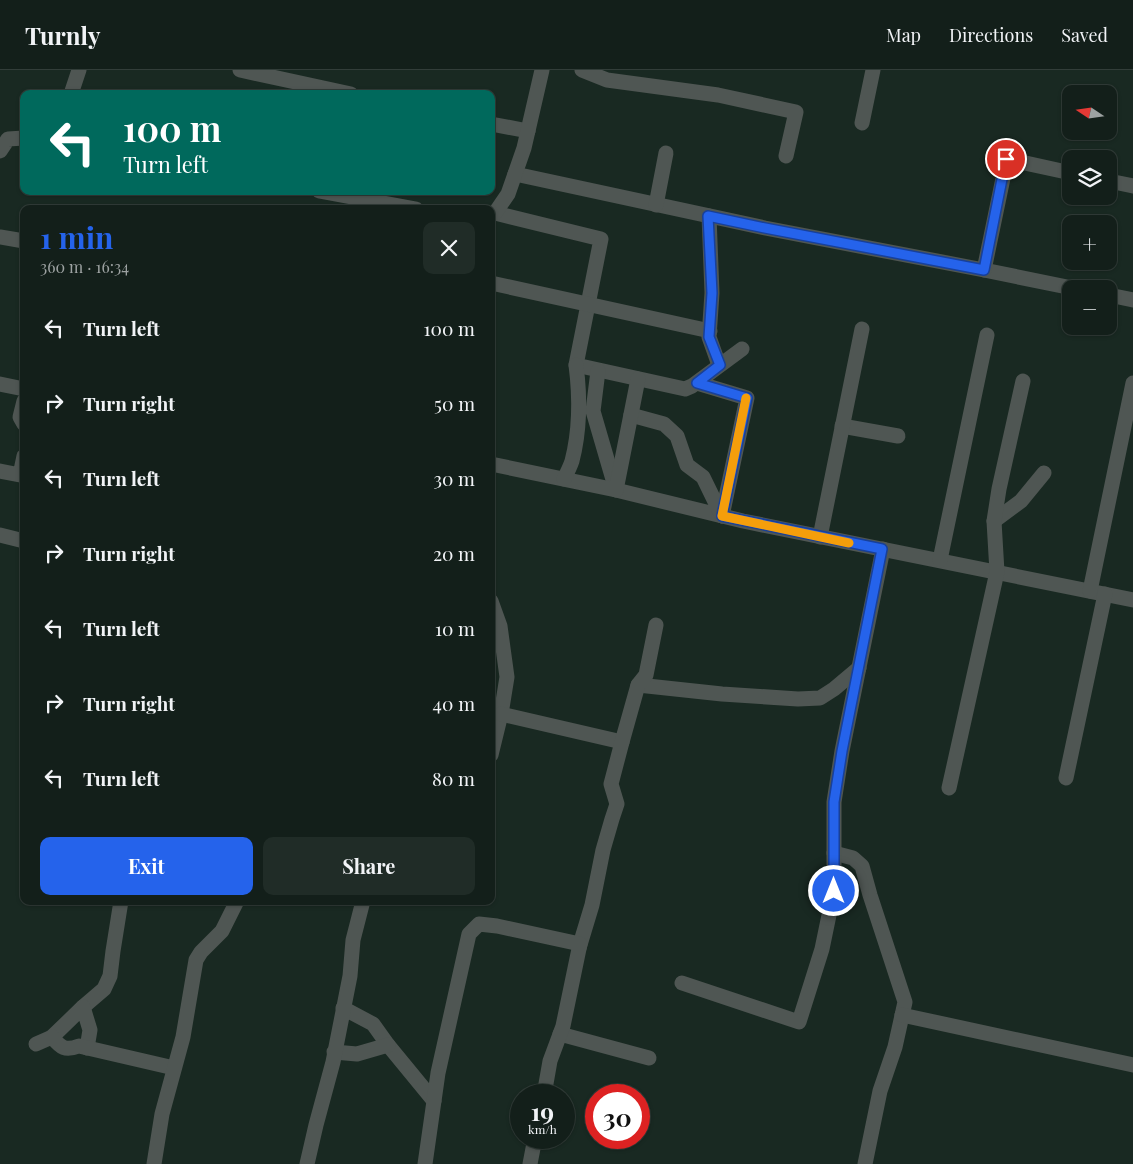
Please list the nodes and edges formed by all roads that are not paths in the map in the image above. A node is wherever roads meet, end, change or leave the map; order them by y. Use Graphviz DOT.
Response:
graph roads {
  1 [pos="79,70"];
  2 [pos="240,70"];
  3 [pos="542,70"];
  4 [pos="582,70"];
  5 [pos="873,70"];
  6 [pos="72,90"];
  7 [pos="332,90"];
  8 [pos="862,123"];
  9 [pos="495,125"];
  10 [pos="528,132"];
  11 [pos="20,139"];
  12 [pos="3,142"];
  13 [pos="666,152"];
  14 [pos="786,156"];
  15 [pos="1062,171"];
  16 [pos="514,174"];
  17 [pos="1117,183"];
  18 [pos="1133,186"];
  19 [pos="341,195"];
  20 [pos="394,205"];
  21 [pos="656,205"];
  22 [pos="495,210"];
  23 [pos="495,213"];
  24 [pos="708,216"];
  25 [pos="0,237"];
  26 [pos="20,240"];
  27 [pos="984,270"];
  28 [pos="495,284"];
  29 [pos="1062,286"];
  30 [pos="1117,297"];
  31 [pos="1133,300"];
  32 [pos="588,304"];
  33 [pos="862,329"];
  34 [pos="710,330"];
  35 [pos="987,334"];
  36 [pos="742,349"];
  37 [pos="720,365"];
  38 [pos="576,366"];
  39 [pos="598,371"];
  40 [pos="638,379"];
  41 [pos="1023,381"];
  42 [pos="697,383"];
  43 [pos="1133,383"];
  44 [pos="0,384"];
  45 [pos="20,388"];
  46 [pos="632,415"];
  47 [pos="842,426"];
  48 [pos="898,436"];
  49 [pos="495,465"];
  50 [pos="0,471"];
  51 [pos="1044,473"];
  52 [pos="20,475"];
  53 [pos="564,480"];
  54 [pos="616,490"];
  55 [pos="722,516"];
  56 [pos="994,521"];
  57 [pos="0,535"];
  58 [pos="820,537"];
  59 [pos="20,539"];
  60 [pos="882,549"];
  61 [pos="940,560"];
  62 [pos="997,572"];
  63 [pos="1097,593"];
  64 [pos="1133,600"];
  65 [pos="495,612"];
  66 [pos="656,625"];
  67 [pos="859,668"];
  68 [pos="638,686"];
  69 [pos="830,692"];
  70 [pos="850,713"];
  71 [pos="501,714"];
  72 [pos="495,739"];
  73 [pos="622,742"];
  74 [pos="1066,778"];
  75 [pos="949,788"];
  76 [pos="834,853"];
  77 [pos="120,905"];
  78 [pos="234,905"];
  79 [pos="362,905"];
  80 [pos="579,948"];
  81 [pos="682,983"];
  82 [pos="83,1007"];
  83 [pos="343,1008"];
  84 [pos="902,1015"];
  85 [pos="560,1034"];
  86 [pos="52,1037"];
  87 [pos="36,1044"];
  88 [pos="388,1045"];
  89 [pos="87,1048"];
  90 [pos="334,1052"];
  91 [pos="649,1058"];
  92 [pos="1133,1065"];
  93 [pos="174,1068"];
  94 [pos="546,1084"];
  95 [pos="434,1101"];
  96 [pos="533,1149"];
  97 [pos="154,1164"];
  98 [pos="307,1164"];
  99 [pos="425,1164"];
  100 [pos="530,1164"];
  101 [pos="865,1164"];
  1 -- 6 [label="street"];
  2 -- 7 [label="street"];
  3 -- 10 [label="street"];
  4 -- 14 [label="street"];
  5 -- 8 [label="street"];
  9 -- 10 [label="street"];
  10 -- 16 [label="street"];
  11 -- 12 [label="street"];
  13 -- 21 [label="street"];
  15 -- 27 [label="street"];
  16 -- 21 [label="street"];
  16 -- 22 [label="street"];
  17 -- 18 [label="street"];
  19 -- 20 [label="street"];
  21 -- 24 [label="street"];
  23 -- 32 [label="street"];
  24 -- 27 [label="street"];
  24 -- 34 [label="street"];
  25 -- 26 [label="street"];
  27 -- 29 [label="street"];
  28 -- 32 [label="street"];
  30 -- 31 [label="street"];
  32 -- 34 [label="street"];
  32 -- 38 [label="street"];
  33 -- 47 [label="street"];
  34 -- 37 [label="street"];
  35 -- 61 [label="street"];
  36 -- 37 [label="street"];
  37 -- 42 [label="street"];
  38 -- 39 [label="street"];
  38 -- 53 [label="street"];
  39 -- 40 [label="street"];
  39 -- 54 [label="street"];
  40 -- 42 [label="street"];
  40 -- 46 [label="street"];
  41 -- 56 [label="street"];
  42 -- 55 [label="street"];
  43 -- 63 [label="street"];
  44 -- 45 [label="street"];
  46 -- 54 [label="street"];
  46 -- 55 [label="street"];
  47 -- 48 [label="street"];
  47 -- 58 [label="street"];
  49 -- 53 [label="street"];
  50 -- 52 [label="street"];
  51 -- 56 [label="street"];
  53 -- 54 [label="street"];
  54 -- 55 [label="street"];
  55 -- 58 [label="street"];
  56 -- 62 [label="street"];
  57 -- 59 [label="street"];
  58 -- 60 [label="street"];
  60 -- 61 [label="street"];
  60 -- 67 [label="street"];
  61 -- 62 [label="street"];
  62 -- 63 [label="street"];
  62 -- 75 [label="street"];
  63 -- 64 [label="street"];
  63 -- 74 [label="street"];
  65 -- 71 [label="street"];
  66 -- 68 [label="street"];
  67 -- 69 [label="street"];
  67 -- 70 [label="street"];
  68 -- 69 [label="street"];
  68 -- 73 [label="street"];
  69 -- 70 [label="street"];
  70 -- 76 [label="street"];
  71 -- 72 [label="street"];
  71 -- 73 [label="street"];
  73 -- 80 [label="street"];
  76 -- 81 [label="street"];
  76 -- 84 [label="street"];
  77 -- 82 [label="street"];
  78 -- 93 [label="street"];
  79 -- 83 [label="street"];
  80 -- 85 [label="street"];
  80 -- 95 [label="street"];
  82 -- 86 [label="street"];
  82 -- 89 [label="street"];
  83 -- 88 [label="street"];
  83 -- 90 [label="street"];
  84 -- 92 [label="street"];
  84 -- 101 [label="street"];
  85 -- 91 [label="street"];
  85 -- 94 [label="street"];
  86 -- 87 [label="street"];
  86 -- 89 [label="street"];
  88 -- 90 [label="street"];
  88 -- 95 [label="street"];
  89 -- 93 [label="street"];
  90 -- 98 [label="street"];
  93 -- 97 [label="street"];
  95 -- 99 [label="street"];
  96 -- 100 [label="street"];
}
